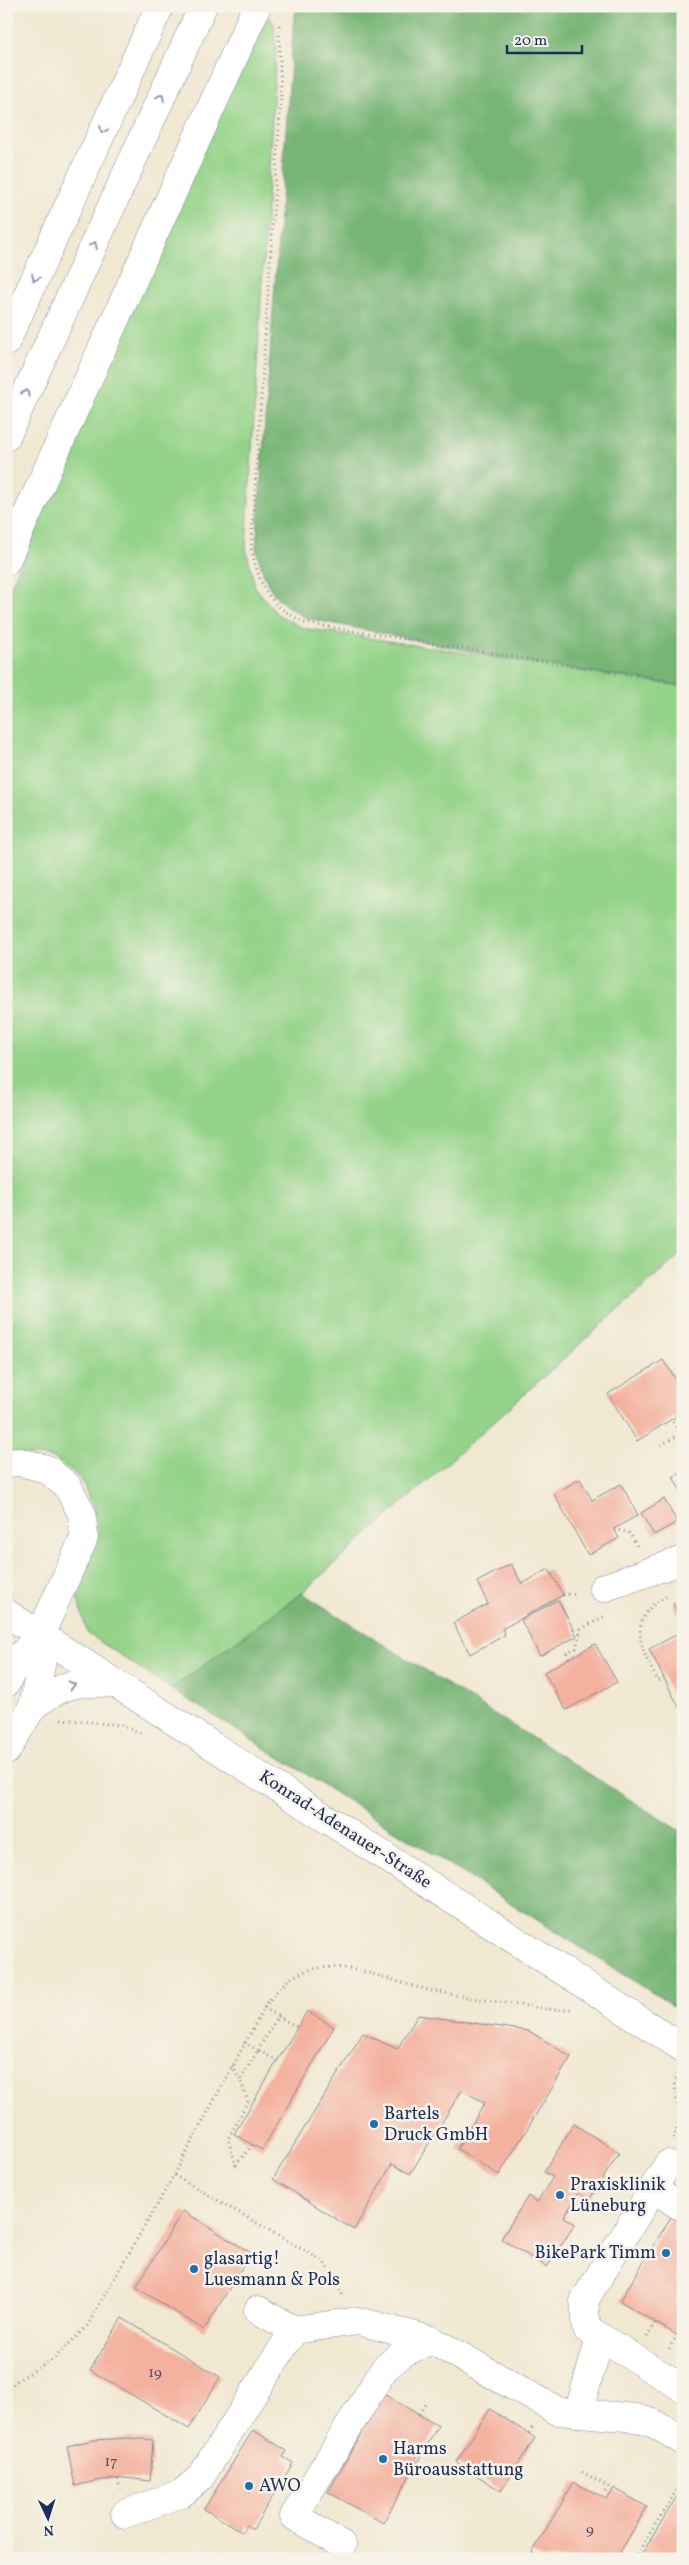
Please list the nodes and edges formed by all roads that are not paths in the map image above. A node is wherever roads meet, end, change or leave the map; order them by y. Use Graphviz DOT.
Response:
graph roads {
  1 [pos="160,6"];
  2 [pos="203,6"];
  3 [pos="268,13"];
  4 [pos="6,342"];
  5 [pos="6,437"];
  6 [pos="6,561"];
  7 [pos="6,1463"];
  8 [pos="683,1560"];
  9 [pos="603,1588"];
  10 [pos="6,1614"];
  11 [pos="43,1637"];
  12 [pos="6,1683"];
  13 [pos="117,1684"];
  14 [pos="33,1706"];
  15 [pos="6,1751"];
  16 [pos="681,2060"];
  17 [pos="668,2164"];
  18 [pos="653,2188"];
  19 [pos="678,2205"];
  20 [pos="258,2310"];
  21 [pos="294,2330"];
  22 [pos="600,2338"];
  23 [pos="431,2340"];
  24 [pos="683,2388"];
  25 [pos="578,2413"];
  26 [pos="683,2441"];
  27 [pos="125,2514"];
  28 [pos="342,2544"];
  1 -- 4 [label="main road, one-way"];
  5 -- 2 [label="main road, one-way"];
  3 -- 6 [label="main road"];
  7 -- 11 [label="main road"];
  8 -- 9 [label="main road"];
  10 -- 11 [label="main road, Konrad-Adenauer-Straße"];
  11 -- 12 [label="main road"];
  11 -- 13 [label="main road, Konrad-Adenauer-Straße"];
  11 -- 14 [label="main road"];
  14 -- 13 [label="main road, one-way"];
  13 -- 16 [label="main road, Konrad-Adenauer-Straße"];
  14 -- 15 [label="main road"];
  17 -- 18 [label="main road"];
  18 -- 19 [label="main road"];
  18 -- 22 [label="main road"];
  20 -- 21 [label="main road"];
  21 -- 23 [label="main road"];
  21 -- 27 [label="main road"];
  22 -- 24 [label="main road"];
  22 -- 25 [label="main road"];
  23 -- 25 [label="main road"];
  23 -- 28 [label="main road"];
  25 -- 26 [label="main road"];
}
